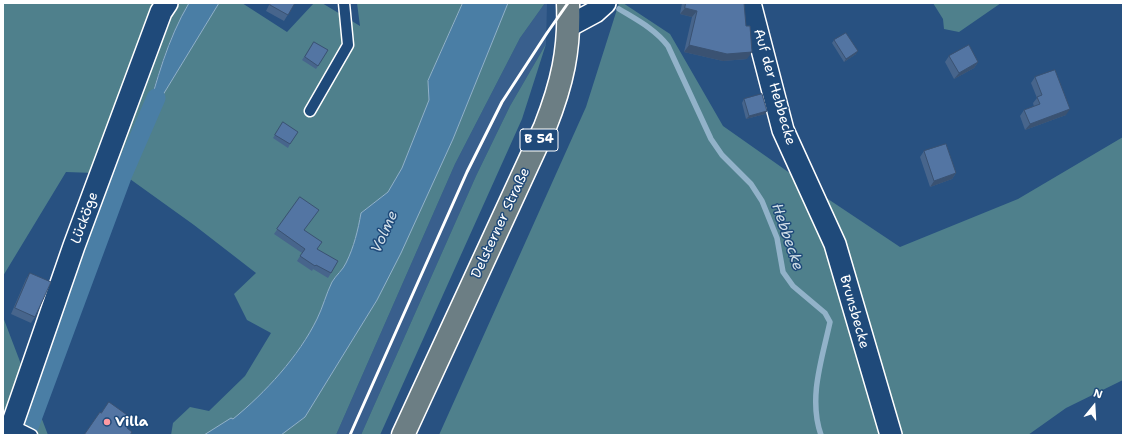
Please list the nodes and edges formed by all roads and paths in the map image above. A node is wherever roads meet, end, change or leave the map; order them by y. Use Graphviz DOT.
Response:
graph roads {
  1 [pos="167,3"];
  2 [pos="344,3"];
  3 [pos="568,3"];
  4 [pos="605,3"];
  5 [pos="750,3"];
  6 [pos="569,26"];
  7 [pos="310,111"];
  8 [pos="810,193"];
  9 [pos="9,430"];
  10 [pos="32,435"];
  11 [pos="403,435"];
  12 [pos="890,435"];
  1 -- 9 [label="street, Lücköge"];
  2 -- 7 [label="lane"];
  3 -- 6 [label="main road, Delsterner Straße / B 54"];
  4 -- 6 [label="street"];
  5 -- 8 [label="street, Auf der Hebbecke"];
  6 -- 11 [label="main road, Delsterner Straße / B 54"];
  8 -- 12 [label="street, Brunsbecke"];
  9 -- 10 [label="lane"];
}
